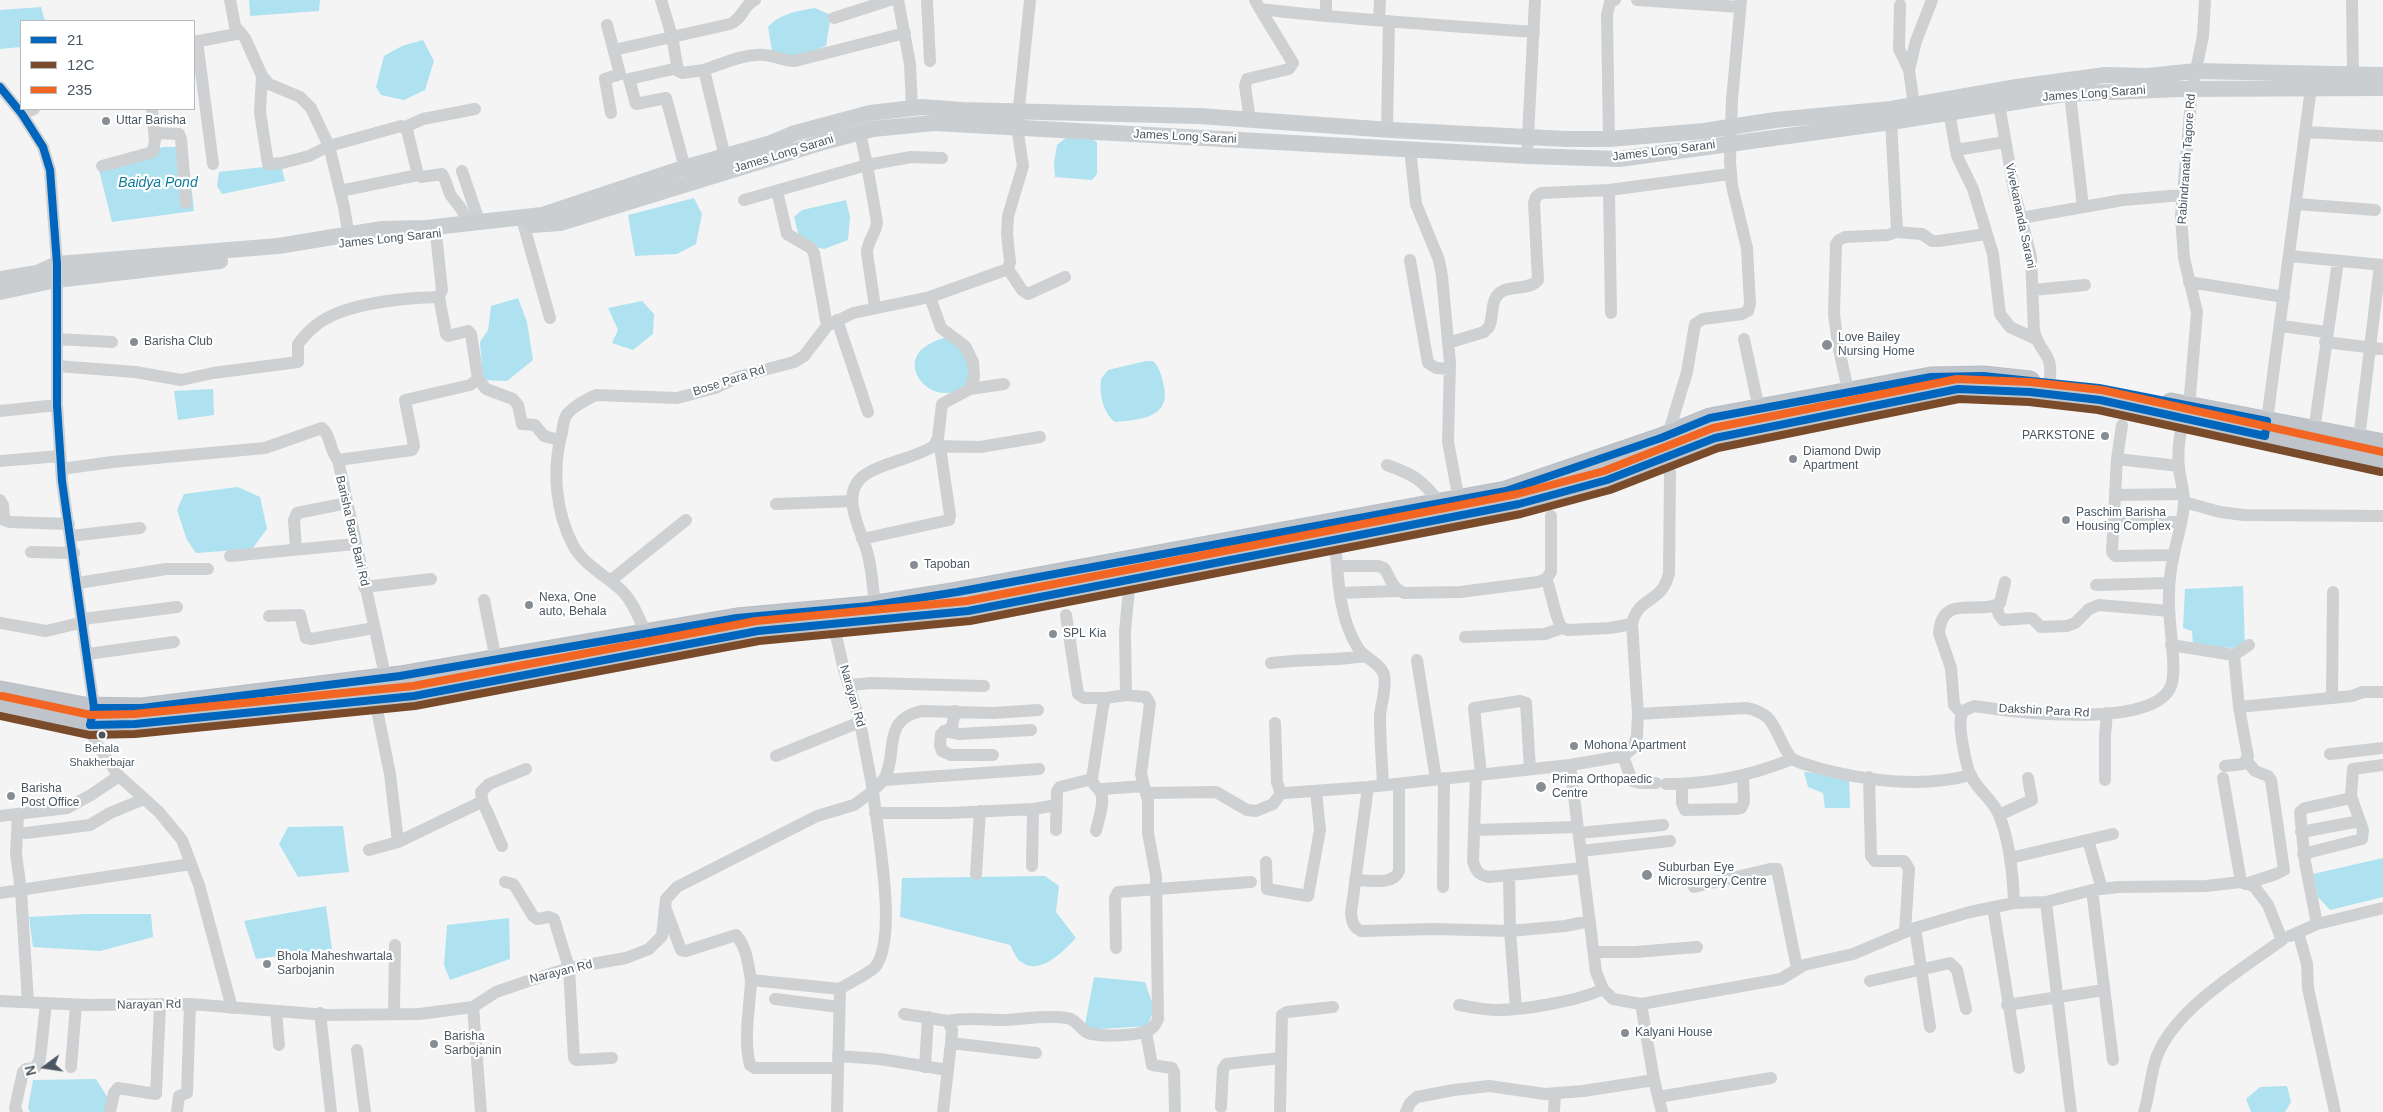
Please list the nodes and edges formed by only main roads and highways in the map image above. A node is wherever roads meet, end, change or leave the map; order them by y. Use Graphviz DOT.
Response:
graph roads {
  1 [pos="2383,75"];
  2 [pos="2312,81"];
  3 [pos="2383,88"];
  4 [pos="1997,100"];
  5 [pos="1244,120"];
  6 [pos="1235,139"];
  7 [pos="349,239"];
  8 [pos="57,272"];
  9 [pos="0,280"];
  10 [pos="0,292"];
  11 [pos="2186,413"];
  12 [pos="2266,429"];
  13 [pos="2383,444"];
  14 [pos="2383,462"];
  15 [pos="1226,552"];
  16 [pos="832,617"];
  17 [pos="0,691"];
  18 [pos="0,706"];
  19 [pos="92,717"];
  1 -- 2 [label="main road"];
  2 -- 3 [label="main road, James Long Sarani"];
  2 -- 4 [label="main road, James Long Sarani"];
  2 -- 4 [label="main road"];
  4 -- 5 [label="main road"];
  4 -- 6 [label="main road, James Long Sarani"];
  5 -- 6 [label="main road"];
  5 -- 7 [label="main road"];
  6 -- 7 [label="main road, James Long Sarani"];
  7 -- 8 [label="main road, James Long Sarani"];
  8 -- 9 [label="main road"];
  8 -- 10 [label="main road, James Long Sarani"];
  11 -- 12 [label="highway"];
  11 -- 15 [label="highway"];
  11 -- 15 [label="highway"];
  12 -- 13 [label="highway"];
  12 -- 14 [label="highway"];
  15 -- 16 [label="highway"];
  15 -- 16 [label="highway"];
  16 -- 19 [label="highway"];
  16 -- 19 [label="highway"];
  17 -- 19 [label="highway"];
  18 -- 19 [label="highway"];
}
